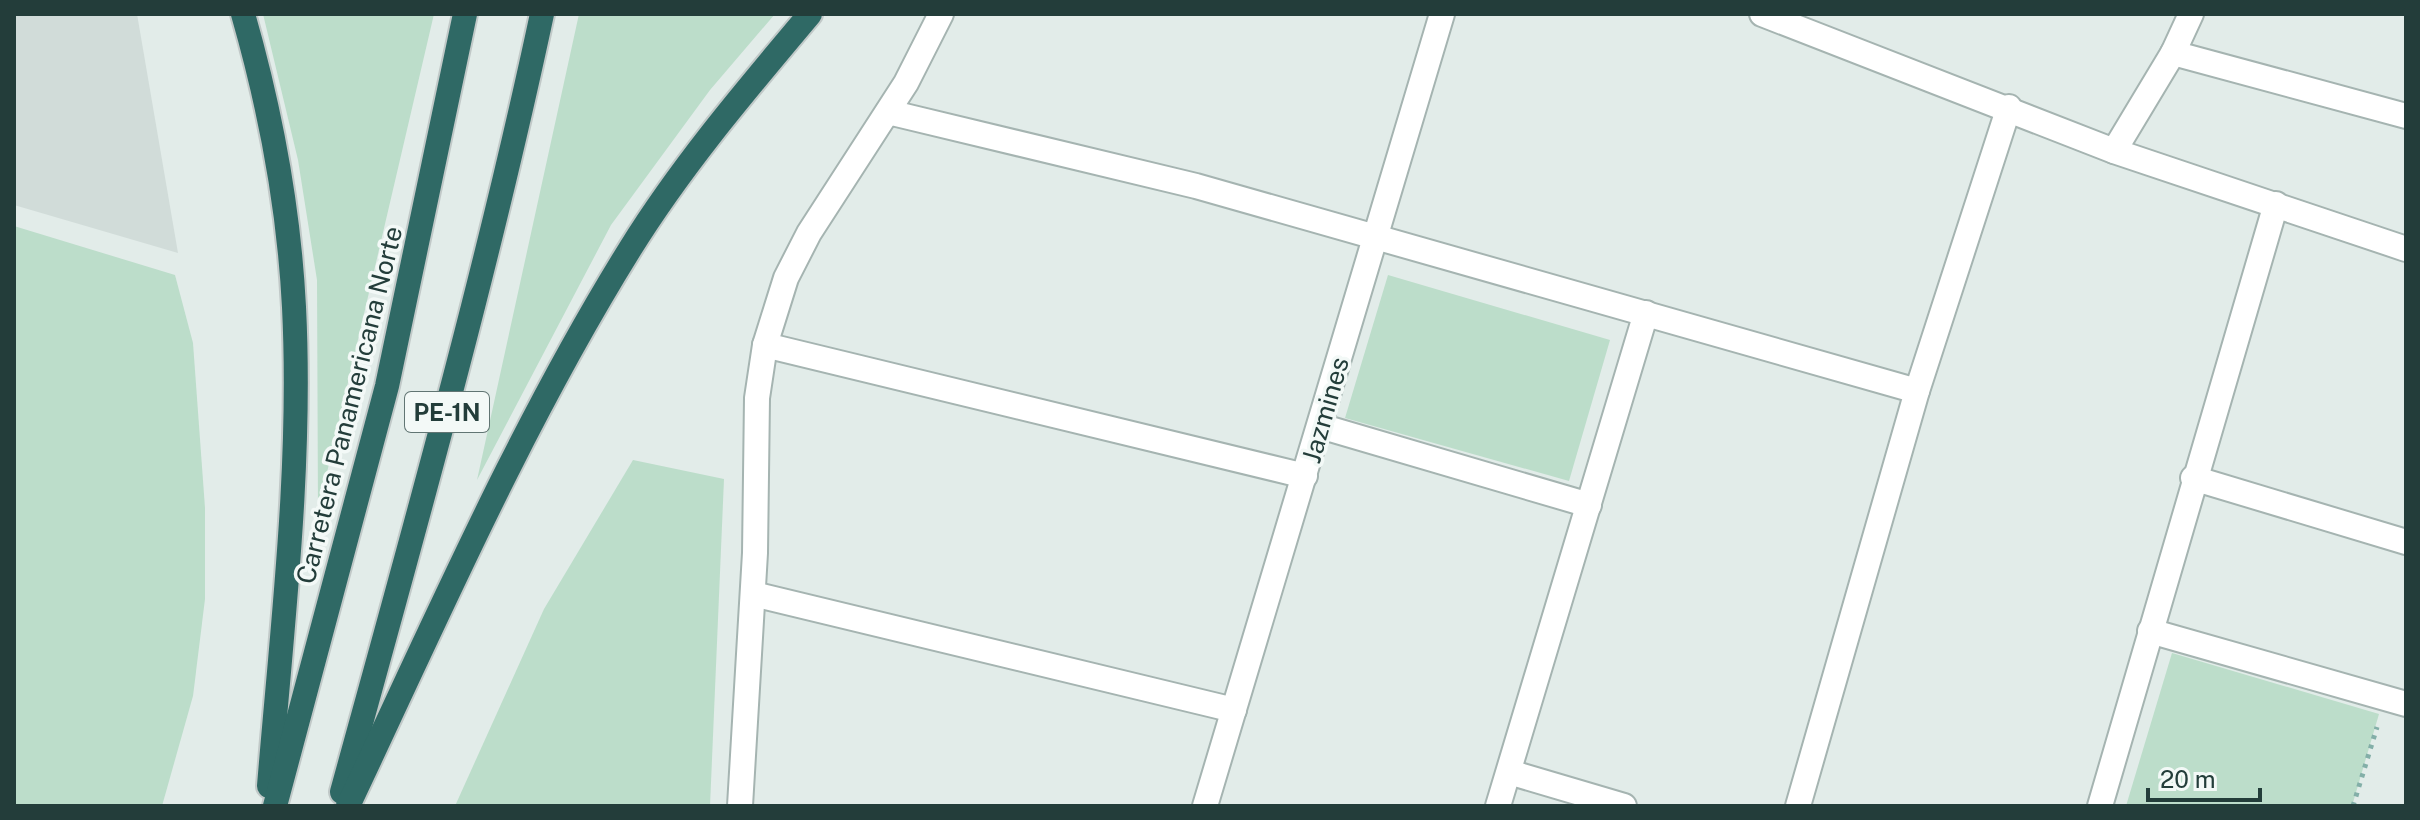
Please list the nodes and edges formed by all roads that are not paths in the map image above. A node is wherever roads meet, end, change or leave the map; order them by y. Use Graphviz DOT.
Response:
graph roads {
  1 [pos="243,14"];
  2 [pos="465,14"];
  3 [pos="542,14"];
  4 [pos="810,14"];
  5 [pos="941,14"];
  6 [pos="1442,14"];
  7 [pos="1762,14"];
  8 [pos="2191,14"];
  9 [pos="2173,53"];
  10 [pos="2009,107"];
  11 [pos="888,112"];
  12 [pos="2406,116"];
  13 [pos="2114,151"];
  14 [pos="2276,204"];
  15 [pos="1375,238"];
  16 [pos="2406,249"];
  17 [pos="1646,313"];
  18 [pos="765,345"];
  19 [pos="1917,391"];
  20 [pos="1320,426"];
  21 [pos="1305,476"];
  22 [pos="2193,478"];
  23 [pos="1589,505"];
  24 [pos="2406,542"];
  25 [pos="753,594"];
  26 [pos="2150,631"];
  27 [pos="2396,700"];
  28 [pos="1234,710"];
  29 [pos="1509,772"];
  30 [pos="268,806"];
  31 [pos="275,806"];
  32 [pos="338,806"];
  33 [pos="348,806"];
  34 [pos="740,806"];
  35 [pos="1205,806"];
  36 [pos="1498,806"];
  37 [pos="1624,806"];
  38 [pos="1798,806"];
  39 [pos="2100,806"];
  1 -- 30 [label="highway"];
  2 -- 31 [label="highway, Carretera Panamericana Norte / PE-1N"];
  3 -- 32 [label="highway, PE-1N"];
  4 -- 33 [label="highway"];
  5 -- 11 [label="street"];
  6 -- 15 [label="street, Jazmines"];
  7 -- 10 [label="street"];
  8 -- 9 [label="street"];
  9 -- 12 [label="street"];
  9 -- 13 [label="street"];
  10 -- 13 [label="street"];
  10 -- 19 [label="street"];
  11 -- 15 [label="street"];
  11 -- 18 [label="street"];
  13 -- 14 [label="street"];
  14 -- 16 [label="street"];
  14 -- 22 [label="street"];
  15 -- 17 [label="street"];
  15 -- 20 [label="street, Jazmines"];
  17 -- 19 [label="street"];
  17 -- 23 [label="street"];
  18 -- 21 [label="street"];
  18 -- 25 [label="street"];
  19 -- 38 [label="street"];
  20 -- 21 [label="street, Jazmines"];
  20 -- 23 [label="street"];
  21 -- 28 [label="street, Jazmines"];
  22 -- 24 [label="street"];
  22 -- 26 [label="street"];
  23 -- 29 [label="street"];
  25 -- 28 [label="street"];
  25 -- 34 [label="street"];
  26 -- 27 [label="street"];
  26 -- 39 [label="street"];
  28 -- 35 [label="street, Jazmines"];
  29 -- 36 [label="street"];
  29 -- 37 [label="street"];
}
